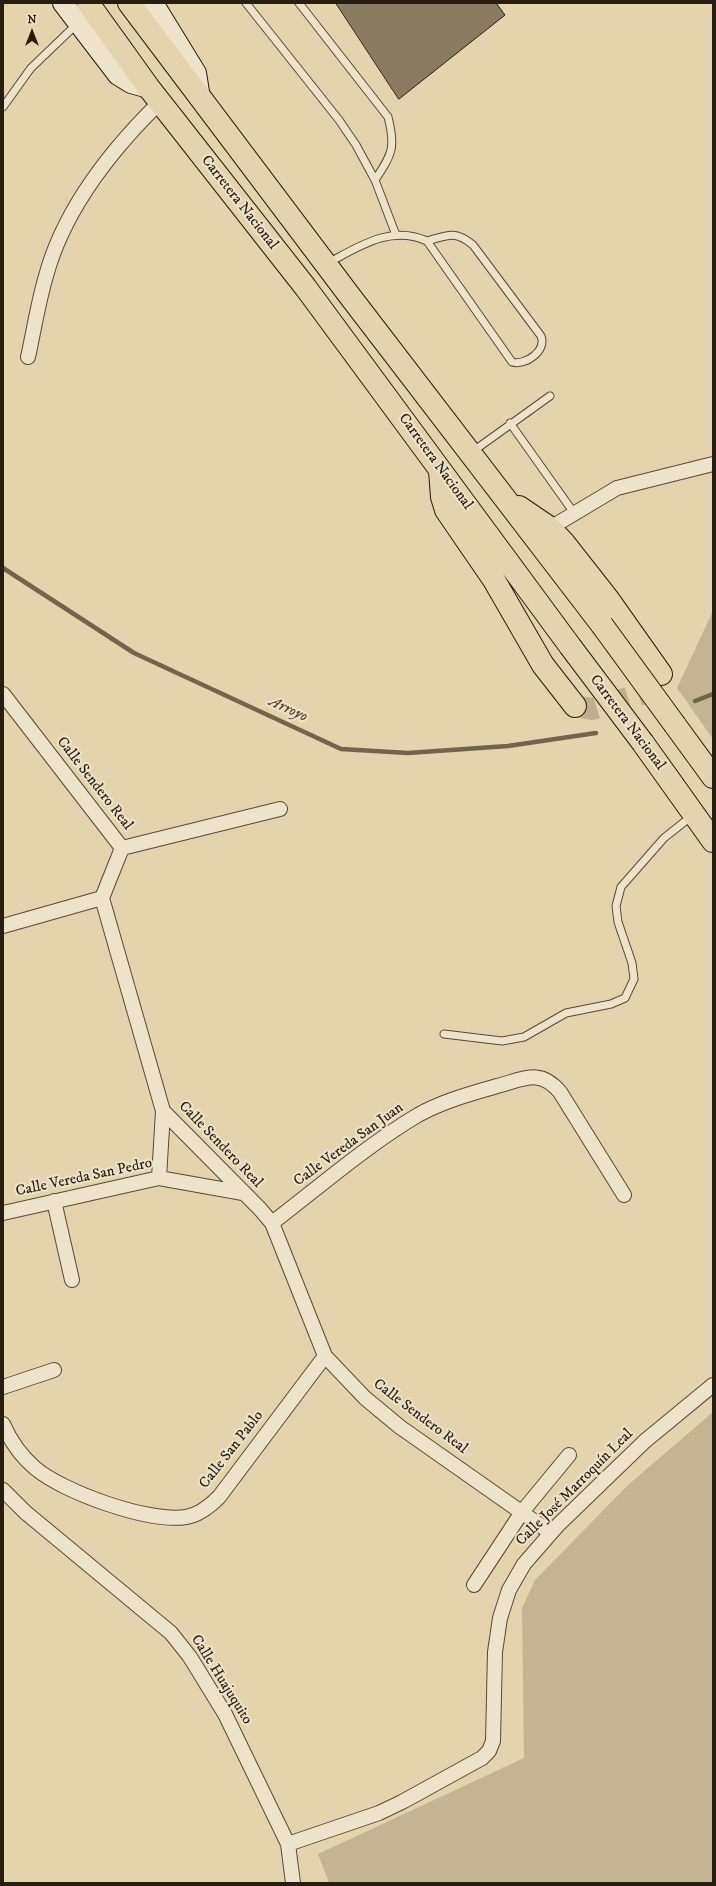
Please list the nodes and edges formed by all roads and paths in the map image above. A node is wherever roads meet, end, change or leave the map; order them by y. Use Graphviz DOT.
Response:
graph roads {
  1 [pos="63,3"];
  2 [pos="88,3"];
  3 [pos="129,3"];
  4 [pos="152,3"];
  5 [pos="246,3"];
  6 [pos="299,3"];
  7 [pos="78,23"];
  8 [pos="155,95"];
  9 [pos="200,98"];
  10 [pos="3,107"];
  11 [pos="375,180"];
  12 [pos="396,235"];
  13 [pos="427,241"];
  14 [pos="326,264"];
  15 [pos="28,357"];
  16 [pos="550,396"];
  17 [pos="510,423"];
  18 [pos="470,454"];
  19 [pos="713,464"];
  20 [pos="440,469"];
  21 [pos="502,495"];
  22 [pos="574,513"];
  23 [pos="550,528"];
  24 [pos="661,674"];
  25 [pos="3,694"];
  26 [pos="575,706"];
  27 [pos="713,777"];
  28 [pos="280,809"];
  29 [pos="694,814"];
  30 [pos="713,840"];
  31 [pos="122,848"];
  32 [pos="102,898"];
  33 [pos="3,926"];
  34 [pos="444,1034"];
  35 [pos="163,1111"];
  36 [pos="159,1178"];
  37 [pos="243,1193"];
  38 [pos="624,1195"];
  39 [pos="54,1201"];
  40 [pos="3,1213"];
  41 [pos="272,1223"];
  42 [pos="72,1280"];
  43 [pos="325,1356"];
  44 [pos="54,1370"];
  45 [pos="713,1385"];
  46 [pos="3,1387"];
  47 [pos="3,1424"];
  48 [pos="569,1455"];
  49 [pos="3,1490"];
  50 [pos="522,1512"];
  51 [pos="551,1533"];
  52 [pos="474,1585"];
  53 [pos="288,1844"];
  54 [pos="292,1883"];
  1 -- 7 [label="main road"];
  2 -- 8 [label="highway, Carretera Nacional"];
  3 -- 9 [label="highway"];
  4 -- 9 [label="main road"];
  5 -- 11 [label="lane"];
  6 -- 11 [label="lane"];
  7 -- 8 [label="main road"];
  7 -- 10 [label="lane"];
  8 -- 15 [label="street"];
  8 -- 20 [label="highway, Carretera Nacional"];
  9 -- 14 [label="highway"];
  11 -- 12 [label="lane"];
  12 -- 13 [label="lane"];
  12 -- 14 [label="lane"];
  13 -- 13 [label="lane"];
  14 -- 18 [label="highway"];
  16 -- 17 [label="lane"];
  17 -- 18 [label="lane"];
  17 -- 22 [label="lane"];
  18 -- 21 [label="highway"];
  19 -- 22 [label="street"];
  20 -- 26 [label="highway"];
  20 -- 29 [label="highway, Carretera Nacional, bridge"];
  21 -- 23 [label="highway"];
  21 -- 27 [label="highway, bridge"];
  22 -- 23 [label="street"];
  23 -- 24 [label="highway"];
  25 -- 31 [label="street, Calle Sendero Real"];
  28 -- 31 [label="street"];
  29 -- 30 [label="highway, Carretera Nacional"];
  29 -- 34 [label="lane"];
  31 -- 32 [label="street, Calle Sendero Real"];
  32 -- 33 [label="street"];
  32 -- 35 [label="street, Calle Sendero Real"];
  35 -- 36 [label="street"];
  35 -- 37 [label="street, Calle Sendero Real"];
  36 -- 37 [label="street, Calle Vereda San Pedro"];
  36 -- 39 [label="street, Calle Vereda San Pedro"];
  37 -- 41 [label="street, Calle Sendero Real"];
  38 -- 41 [label="street, Calle Vereda San Juan"];
  39 -- 40 [label="street, Calle Vereda San Pedro"];
  39 -- 42 [label="street"];
  41 -- 43 [label="street, Calle Sendero Real"];
  43 -- 47 [label="street, Calle San Pablo"];
  43 -- 50 [label="street, Calle Sendero Real"];
  44 -- 46 [label="street"];
  45 -- 51 [label="street, Calle José Marroquín Leal"];
  48 -- 50 [label="street"];
  49 -- 53 [label="street, Calle Huajuquito"];
  50 -- 51 [label="street, Calle Sendero Real"];
  50 -- 52 [label="street"];
  51 -- 53 [label="street, Calle José Marroquín Leal"];
  53 -- 54 [label="street, Calle Huajuquito"];
}
